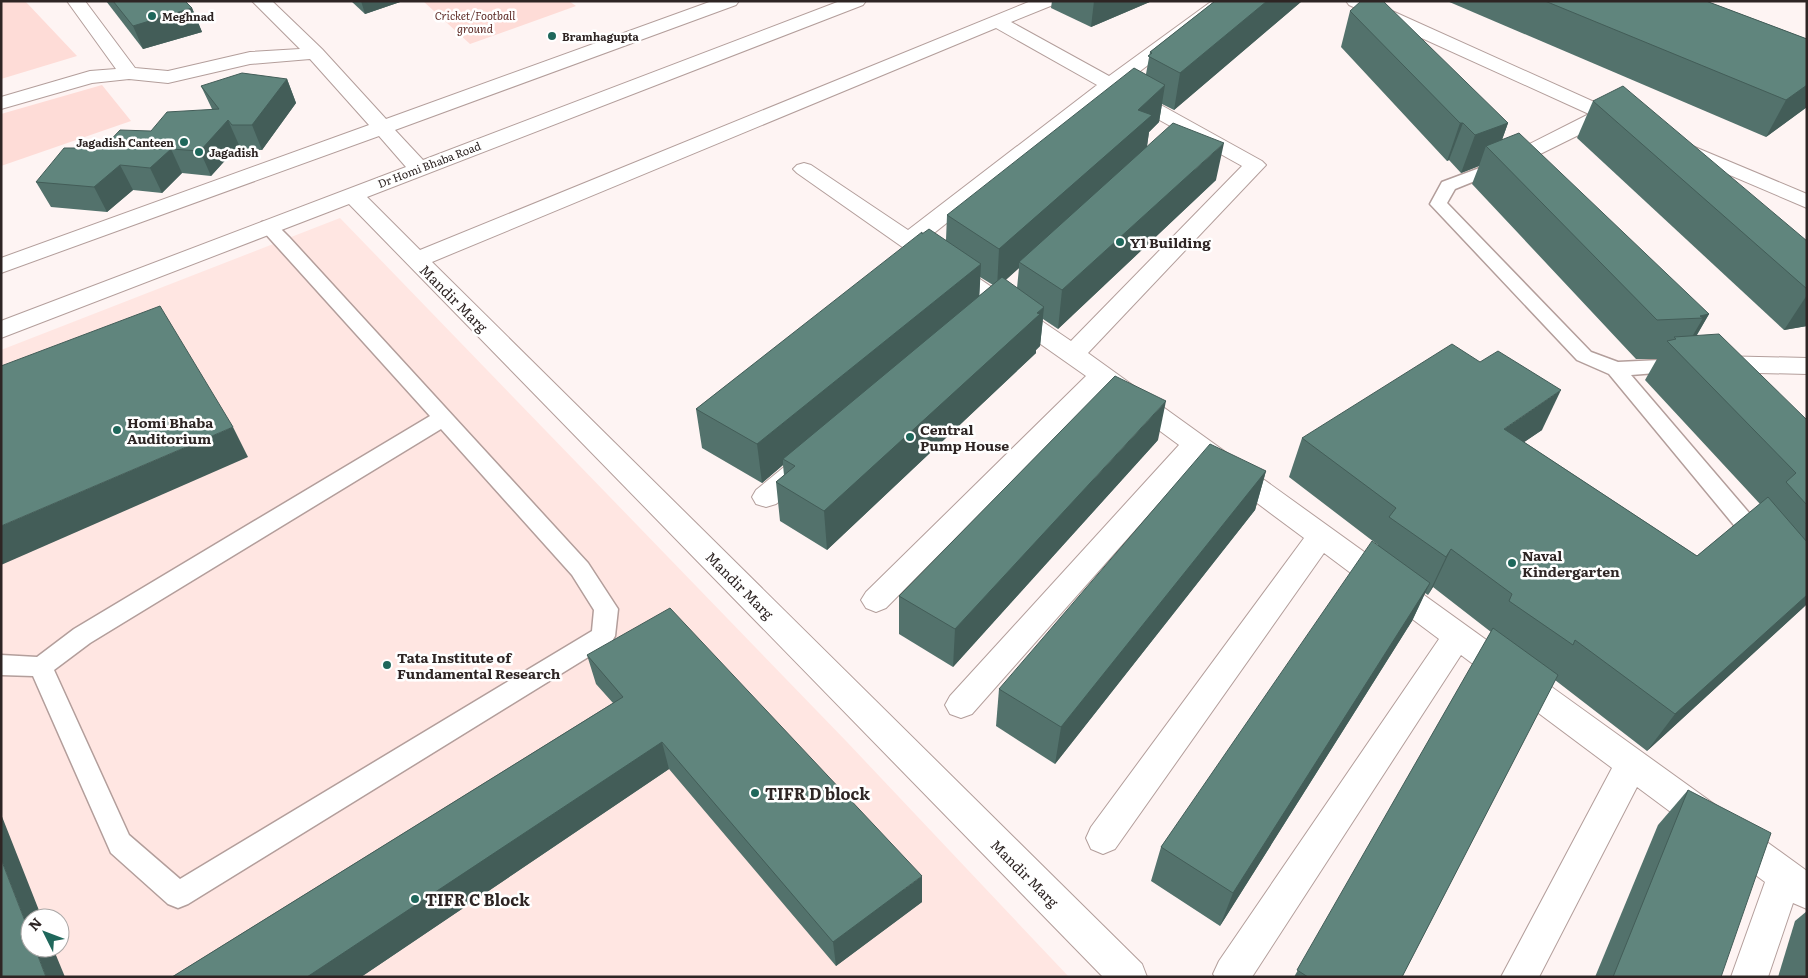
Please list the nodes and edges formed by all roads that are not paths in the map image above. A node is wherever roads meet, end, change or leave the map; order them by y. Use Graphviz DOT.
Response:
graph roads {
  1 [pos="76,1"];
  2 [pos="261,1"];
  3 [pos="730,1"];
  4 [pos="857,1"];
  5 [pos="1046,1"];
  6 [pos="1224,1"];
  7 [pos="1363,5"];
  8 [pos="996,22"];
  9 [pos="1403,45"];
  10 [pos="315,53"];
  11 [pos="130,73"];
  12 [pos="1110,84"];
  13 [pos="1,103"];
  14 [pos="1605,114"];
  15 [pos="381,127"];
  16 [pos="1510,162"];
  17 [pos="419,168"];
  18 [pos="804,169"];
  19 [pos="351,194"];
  20 [pos="1807,202"];
  21 [pos="268,226"];
  22 [pos="909,241"];
  23 [pos="416,260"];
  24 [pos="1,266"];
  25 [pos="1006,296"];
  26 [pos="976,321"];
  27 [pos="1,330"];
  28 [pos="1073,354"];
  29 [pos="1709,357"];
  30 [pos="1807,366"];
  31 [pos="1616,368"];
  32 [pos="1102,375"];
  33 [pos="1737,383"];
  34 [pos="443,418"];
  35 [pos="1196,444"];
  36 [pos="826,447"];
  37 [pos="766,498"];
  38 [pos="1321,536"];
  39 [pos="1774,559"];
  40 [pos="876,600"];
  41 [pos="1457,636"];
  42 [pos="1,665"];
  43 [pos="41,667"];
  44 [pos="961,705"];
  45 [pos="1632,764"];
  46 [pos="1103,838"];
  47 [pos="1796,884"];
  48 [pos="1232,974"];
  49 [pos="1129,977"];
  50 [pos="1519,977"];
  51 [pos="1749,977"];
  1 -- 11 [label="street"];
  2 -- 10 [label="street"];
  3 -- 15 [label="street"];
  4 -- 17 [label="street, Dr Homi Bhaba Road"];
  5 -- 8 [label="street"];
  6 -- 12 [label="street"];
  7 -- 9 [label="street"];
  7 -- 14 [label="street"];
  8 -- 12 [label="street"];
  8 -- 23 [label="street"];
  10 -- 11 [label="street"];
  10 -- 15 [label="street"];
  11 -- 13 [label="street"];
  12 -- 22 [label="street"];
  12 -- 28 [label="street"];
  14 -- 16 [label="street"];
  14 -- 20 [label="street"];
  15 -- 17 [label="street"];
  15 -- 24 [label="street"];
  16 -- 31 [label="lane"];
  17 -- 19 [label="street, Dr Homi Bhaba Road"];
  18 -- 22 [label="street"];
  19 -- 21 [label="street, Dr Homi Bhaba Road"];
  19 -- 23 [label="street, Mandir Marg"];
  21 -- 27 [label="street, Dr Homi Bhaba Road"];
  21 -- 34 [label="lane"];
  22 -- 25 [label="street"];
  23 -- 49 [label="street, Mandir Marg"];
  25 -- 26 [label="street"];
  25 -- 28 [label="street"];
  28 -- 32 [label="street"];
  29 -- 30 [label="street"];
  29 -- 31 [label="lane"];
  29 -- 33 [label="street"];
  31 -- 39 [label="lane"];
  32 -- 35 [label="street"];
  32 -- 40 [label="street"];
  34 -- 43 [label="lane"];
  34 -- 43 [label="lane"];
  35 -- 38 [label="street"];
  35 -- 44 [label="street"];
  36 -- 37 [label="street"];
  38 -- 41 [label="street"];
  38 -- 46 [label="street"];
  41 -- 45 [label="street"];
  41 -- 48 [label="street"];
  42 -- 43 [label="lane"];
  45 -- 47 [label="street"];
  45 -- 50 [label="street"];
  47 -- 51 [label="street"];
}
